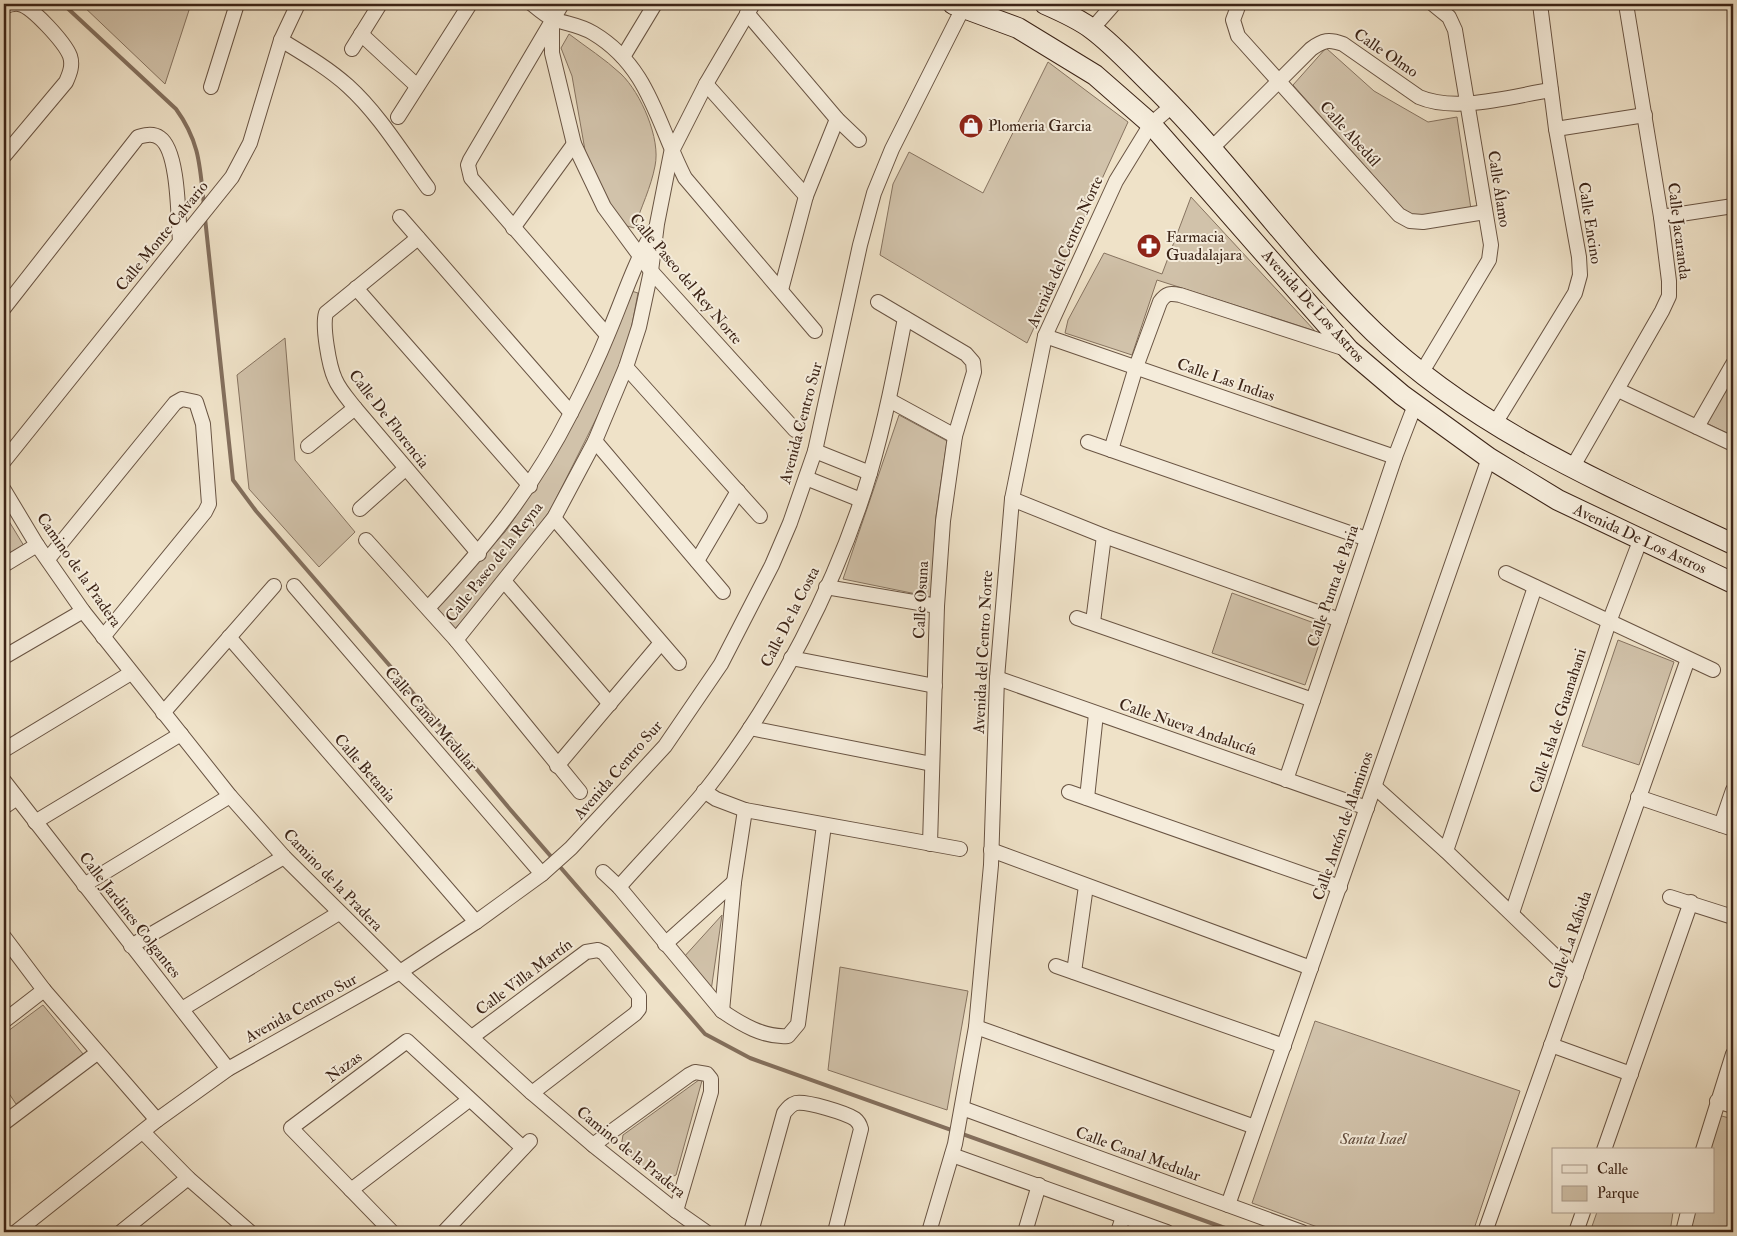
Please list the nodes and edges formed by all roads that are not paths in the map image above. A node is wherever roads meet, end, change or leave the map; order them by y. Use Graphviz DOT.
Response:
graph roads {
  1 [pos="10,4"];
  2 [pos="237,4"];
  3 [pos="298,4"];
  4 [pos="380,4"];
  5 [pos="470,4"];
  6 [pos="532,4"];
  7 [pos="562,4"];
  8 [pos="655,4"];
  9 [pos="1114,4"];
  10 [pos="1239,4"];
  11 [pos="1433,4"];
  12 [pos="1540,4"];
  13 [pos="1626,4"];
  14 [pos="961,5"];
  15 [pos="1054,5"];
  16 [pos="4,7"];
  17 [pos="750,8"];
  18 [pos="552,19"];
  19 [pos="1092,29"];
  20 [pos="361,34"];
  21 [pos="281,40"];
  22 [pos="352,49"];
  23 [pos="623,56"];
  24 [pos="1280,81"];
  25 [pos="706,84"];
  26 [pos="417,86"];
  27 [pos="211,87"];
  28 [pos="1551,90"];
  29 [pos="1468,103"];
  30 [pos="1172,106"];
  31 [pos="1644,115"];
  32 [pos="398,117"];
  33 [pos="837,120"];
  34 [pos="1151,124"];
  35 [pos="1556,129"];
  36 [pos="858,140"];
  37 [pos="574,144"];
  38 [pos="1212,148"];
  39 [pos="671,152"];
  40 [pos="4,156"];
  41 [pos="428,188"];
  42 [pos="806,196"];
  43 [pos="1733,206"];
  44 [pos="1486,212"];
  45 [pos="400,217"];
  46 [pos="1661,217"];
  47 [pos="657,224"];
  48 [pos="513,228"];
  49 [pos="418,238"];
  50 [pos="180,242"];
  51 [pos="638,256"];
  52 [pos="651,271"];
  53 [pos="356,288"];
  54 [pos="781,290"];
  55 [pos="878,302"];
  56 [pos="4,308"];
  57 [pos="905,318"];
  58 [pos="815,331"];
  59 [pos="607,335"];
  60 [pos="1045,336"];
  61 [pos="1349,350"];
  62 [pos="1733,364"];
  63 [pos="626,367"];
  64 [pos="1136,367"];
  65 [pos="1422,372"];
  66 [pos="1618,390"];
  67 [pos="889,400"];
  68 [pos="1415,405"];
  69 [pos="355,408"];
  70 [pos="571,413"];
  71 [pos="1494,425"];
  72 [pos="1697,427"];
  73 [pos="795,430"];
  74 [pos="955,436"];
  75 [pos="595,441"];
  76 [pos="1088,442"];
  77 [pos="1733,444"];
  78 [pos="308,446"];
  79 [pos="1112,450"];
  80 [pos="1538,450"];
  81 [pos="815,452"];
  82 [pos="1395,458"];
  83 [pos="1490,458"];
  84 [pos="4,461"];
  85 [pos="1572,468"];
  86 [pos="405,469"];
  87 [pos="870,473"];
  88 [pos="806,478"];
  89 [pos="1523,480"];
  90 [pos="530,486"];
  91 [pos="4,490"];
  92 [pos="738,491"];
  93 [pos="1012,499"];
  94 [pos="861,500"];
  95 [pos="360,510"];
  96 [pos="760,516"];
  97 [pos="554,518"];
  98 [pos="1104,536"];
  99 [pos="1367,539"];
  100 [pos="366,540"];
  101 [pos="1640,541"];
  102 [pos="1733,544"];
  103 [pos="37,545"];
  104 [pos="479,554"];
  105 [pos="48,559"];
  106 [pos="697,561"];
  107 [pos="4,565"];
  108 [pos="1506,573"];
  109 [pos="504,581"];
  110 [pos="1733,583"];
  111 [pos="274,586"];
  112 [pos="294,586"];
  113 [pos="826,587"];
  114 [pos="1535,587"];
  115 [pos="724,592"];
  116 [pos="937,606"];
  117 [pos="428,608"];
  118 [pos="83,611"];
  119 [pos="1077,618"];
  120 [pos="1340,620"];
  121 [pos="1093,622"];
  122 [pos="1610,622"];
  123 [pos="104,637"];
  124 [pos="228,637"];
  125 [pos="456,640"];
  126 [pos="660,644"];
  127 [pos="4,657"];
  128 [pos="791,658"];
  129 [pos="1688,659"];
  130 [pos="678,663"];
  131 [pos="1712,670"];
  132 [pos="131,673"];
  133 [pos="997,678"];
  134 [pos="934,686"];
  135 [pos="1313,700"];
  136 [pos="610,704"];
  137 [pos="163,714"];
  138 [pos="1096,714"];
  139 [pos="750,728"];
  140 [pos="181,734"];
  141 [pos="4,750"];
  142 [pos="932,764"];
  143 [pos="557,766"];
  144 [pos="1286,780"];
  145 [pos="4,781"];
  146 [pos="1375,787"];
  147 [pos="1733,790"];
  148 [pos="704,791"];
  149 [pos="580,792"];
  150 [pos="1069,792"];
  151 [pos="230,796"];
  152 [pos="1638,797"];
  153 [pos="17,798"];
  154 [pos="1087,798"];
  155 [pos="4,807"];
  156 [pos="1367,808"];
  157 [pos="745,810"];
  158 [pos="35,822"];
  159 [pos="824,825"];
  160 [pos="1727,827"];
  161 [pos="930,844"];
  162 [pos="960,849"];
  163 [pos="991,850"];
  164 [pos="1446,850"];
  165 [pos="284,857"];
  166 [pos="546,871"];
  167 [pos="603,872"];
  168 [pos="734,882"];
  169 [pos="84,884"];
  170 [pos="1086,886"];
  171 [pos="1340,886"];
  172 [pos="619,887"];
  173 [pos="1670,897"];
  174 [pos="1691,902"];
  175 [pos="339,913"];
  176 [pos="1512,913"];
  177 [pos="1733,917"];
  178 [pos="476,922"];
  179 [pos="4,937"];
  180 [pos="665,944"];
  181 [pos="131,946"];
  182 [pos="1056,966"];
  183 [pos="1311,968"];
  184 [pos="400,972"];
  185 [pos="1074,972"];
  186 [pos="1576,976"];
  187 [pos="44,990"];
  188 [pos="182,1009"];
  189 [pos="722,1011"];
  190 [pos="4,1021"];
  191 [pos="976,1027"];
  192 [pos="472,1037"];
  193 [pos="1551,1045"];
  194 [pos="1284,1046"];
  195 [pos="97,1052"];
  196 [pos="1733,1054"];
  197 [pos="228,1070"];
  198 [pos="1630,1074"];
  199 [pos="532,1092"];
  200 [pos="469,1100"];
  201 [pos="1717,1100"];
  202 [pos="1733,1106"];
  203 [pos="962,1113"];
  204 [pos="157,1120"];
  205 [pos="4,1122"];
  206 [pos="1255,1127"];
  207 [pos="143,1132"];
  208 [pos="593,1145"];
  209 [pos="1605,1148"];
  210 [pos="1705,1148"];
  211 [pos="954,1150"];
  212 [pos="188,1178"];
  213 [pos="1039,1185"];
  214 [pos="351,1190"];
  215 [pos="1228,1205"];
  216 [pos="676,1211"];
  217 [pos="1582,1214"];
  218 [pos="1688,1214"];
  219 [pos="1123,1217"];
  220 [pos="124,1231"];
  221 [pos="16,1232"];
  222 [pos="250,1232"];
  223 [pos="392,1232"];
  224 [pos="444,1232"];
  225 [pos="706,1232"];
  226 [pos="751,1232"];
  227 [pos="835,1232"];
  228 [pos="928,1232"];
  229 [pos="1025,1232"];
  230 [pos="1118,1232"];
  231 [pos="1167,1232"];
  232 [pos="1302,1232"];
  233 [pos="1485,1232"];
  234 [pos="1576,1232"];
  235 [pos="1683,1232"];
  1 -- 16 [label="street"];
  1 -- 40 [label="street"];
  2 -- 27 [label="street"];
  3 -- 21 [label="street, Calle Monte Calvario"];
  4 -- 20 [label="street"];
  5 -- 26 [label="street"];
  6 -- 18 [label="street"];
  7 -- 18 [label="street"];
  8 -- 23 [label="street"];
  9 -- 19 [label="street"];
  10 -- 24 [label="street, Calle Abedúl"];
  11 -- 29 [label="street, Calle Álamo"];
  12 -- 28 [label="street, Calle Encino"];
  13 -- 31 [label="street, Calle Jacaranda"];
  14 -- 34 [label="main road, Avenida De Los Astros"];
  14 -- 81 [label="street, Avenida Centro Sur"];
  15 -- 19 [label="main road, Avenida De Los Astros"];
  17 -- 25 [label="street, Calle Paseo de la Reyna"];
  17 -- 33 [label="street"];
  18 -- 23 [label="street"];
  18 -- 37 [label="street, Calle Paseo del Rey Norte"];
  18 -- 48 [label="street"];
  19 -- 30 [label="main road, Avenida De Los Astros"];
  20 -- 22 [label="street"];
  20 -- 26 [label="street"];
  21 -- 41 [label="street"];
  21 -- 50 [label="street, Calle Monte Calvario"];
  23 -- 39 [label="street"];
  24 -- 29 [label="street, Calle Olmo"];
  24 -- 38 [label="street, Calle Olmo"];
  24 -- 44 [label="street, Calle Abedúl"];
  25 -- 39 [label="street, Calle Paseo de la Reyna"];
  25 -- 42 [label="street"];
  26 -- 32 [label="street"];
  28 -- 29 [label="street, Calle Olmo"];
  28 -- 35 [label="street, Calle Encino"];
  29 -- 44 [label="street, Calle Álamo"];
  30 -- 34 [label="street, Avenida del Centro Norte"];
  30 -- 38 [label="main road, Avenida De Los Astros"];
  31 -- 35 [label="street"];
  31 -- 46 [label="street, Calle Jacaranda"];
  33 -- 36 [label="street"];
  33 -- 42 [label="street"];
  34 -- 60 [label="street, Avenida del Centro Norte"];
  34 -- 61 [label="main road, Avenida De Los Astros"];
  35 -- 71 [label="street, Calle Encino"];
  37 -- 48 [label="street"];
  37 -- 51 [label="street, Calle Paseo del Rey Norte"];
  38 -- 65 [label="main road, Avenida De Los Astros"];
  39 -- 47 [label="street, Calle Paseo de la Reyna"];
  39 -- 54 [label="street"];
  42 -- 54 [label="street"];
  43 -- 46 [label="street"];
  44 -- 65 [label="street, Calle Álamo"];
  45 -- 49 [label="street"];
  46 -- 66 [label="street, Calle Jacaranda"];
  47 -- 51 [label="street, Calle Paseo de la Reyna"];
  47 -- 52 [label="street, Calle Paseo de la Reyna"];
  48 -- 59 [label="street"];
  49 -- 53 [label="street, Calle De Florencia"];
  49 -- 70 [label="street"];
  50 -- 56 [label="street"];
  50 -- 84 [label="street, Calle Monte Calvario"];
  51 -- 52 [label="street, Calle Paseo del Rey Norte"];
  51 -- 59 [label="street, Calle Paseo de la Reyna"];
  52 -- 63 [label="street, Calle Paseo de la Reyna"];
  52 -- 73 [label="street, Calle Paseo del Rey Norte"];
  53 -- 69 [label="street, Calle De Florencia"];
  53 -- 90 [label="street"];
  54 -- 58 [label="street"];
  55 -- 57 [label="street"];
  57 -- 67 [label="street, Calle De la Costa"];
  57 -- 74 [label="street, Calle Osuna"];
  59 -- 70 [label="street, Calle Paseo de la Reyna"];
  60 -- 64 [label="street, Calle Las Indias"];
  60 -- 93 [label="street, Avenida del Centro Norte"];
  61 -- 64 [label="street"];
  61 -- 68 [label="main road, Avenida De Los Astros"];
  62 -- 72 [label="street"];
  63 -- 75 [label="street, Calle Paseo de la Reyna"];
  63 -- 92 [label="street"];
  64 -- 79 [label="street"];
  64 -- 82 [label="street, Calle Las Indias"];
  65 -- 71 [label="main road, Avenida De Los Astros"];
  66 -- 72 [label="street"];
  66 -- 85 [label="street, Calle Jacaranda"];
  67 -- 74 [label="street"];
  67 -- 87 [label="street, Calle De la Costa"];
  68 -- 82 [label="street, Calle Punta de Paria"];
  68 -- 83 [label="main road, Avenida De Los Astros"];
  69 -- 78 [label="street"];
  69 -- 86 [label="street, Calle De Florencia"];
  70 -- 90 [label="street, Calle Paseo de la Reyna"];
  71 -- 80 [label="main road, Avenida De Los Astros"];
  72 -- 77 [label="street"];
  74 -- 116 [label="street, Calle Osuna"];
  75 -- 97 [label="street, Calle Paseo de la Reyna"];
  75 -- 106 [label="street"];
  76 -- 79 [label="street"];
  79 -- 99 [label="street"];
  80 -- 85 [label="main road, Avenida De Los Astros"];
  80 -- 89 [label="main road"];
  81 -- 87 [label="street"];
  81 -- 88 [label="street, Avenida Centro Sur"];
  82 -- 99 [label="street, Calle Punta de Paria"];
  83 -- 89 [label="main road, Avenida De Los Astros"];
  83 -- 146 [label="street, Calle Antón de Alaminos"];
  85 -- 102 [label="main road, Avenida De Los Astros"];
  86 -- 95 [label="street"];
  86 -- 104 [label="street, Calle De Florencia"];
  87 -- 94 [label="street, Calle De la Costa"];
  88 -- 94 [label="street"];
  88 -- 166 [label="street, Avenida Centro Sur"];
  89 -- 101 [label="main road, Avenida De Los Astros"];
  90 -- 104 [label="street, Calle Paseo de la Reyna"];
  91 -- 103 [label="street, Camino de la Pradera"];
  92 -- 96 [label="street"];
  92 -- 106 [label="street"];
  93 -- 98 [label="street"];
  93 -- 133 [label="street, Avenida del Centro Norte"];
  94 -- 113 [label="street, Calle De la Costa"];
  97 -- 109 [label="street, Calle Paseo de la Reyna"];
  97 -- 126 [label="street"];
  98 -- 120 [label="street"];
  98 -- 121 [label="street"];
  99 -- 120 [label="street, Calle Punta de Paria"];
  100 -- 117 [label="street"];
  101 -- 110 [label="main road, Avenida De Los Astros"];
  101 -- 122 [label="street, Calle Isla de Guanahani"];
  103 -- 105 [label="street, Camino de la Pradera"];
  103 -- 107 [label="street"];
  104 -- 117 [label="street, Calle Paseo de la Reyna"];
  105 -- 118 [label="street, Camino de la Pradera"];
  105 -- 123 [label="street"];
  106 -- 115 [label="street"];
  108 -- 114 [label="street"];
  109 -- 125 [label="street, Calle Paseo de la Reyna"];
  109 -- 136 [label="street"];
  111 -- 124 [label="street"];
  112 -- 166 [label="street, Calle Canal Medular"];
  113 -- 116 [label="street"];
  113 -- 128 [label="street, Calle De la Costa"];
  114 -- 122 [label="street"];
  114 -- 164 [label="street"];
  116 -- 134 [label="street, Calle Osuna"];
  117 -- 125 [label="street"];
  118 -- 123 [label="street, Camino de la Pradera"];
  118 -- 127 [label="street"];
  119 -- 121 [label="street"];
  120 -- 135 [label="street, Calle Punta de Paria"];
  121 -- 135 [label="street"];
  122 -- 129 [label="street"];
  122 -- 176 [label="street, Calle Isla de Guanahani"];
  123 -- 132 [label="street, Camino de la Pradera"];
  124 -- 137 [label="street"];
  124 -- 178 [label="street, Calle Betania"];
  125 -- 143 [label="street"];
  126 -- 130 [label="street"];
  126 -- 136 [label="street"];
  128 -- 134 [label="street"];
  128 -- 139 [label="street, Calle De la Costa"];
  129 -- 131 [label="street"];
  129 -- 152 [label="street, Calle La Rábida"];
  132 -- 137 [label="street, Camino de la Pradera"];
  132 -- 141 [label="street"];
  133 -- 138 [label="street, Calle Nueva Andalucía"];
  133 -- 163 [label="street, Avenida del Centro Norte"];
  134 -- 142 [label="street, Calle Osuna"];
  135 -- 144 [label="street, Calle Punta de Paria"];
  136 -- 143 [label="street"];
  137 -- 140 [label="street, Camino de la Pradera"];
  138 -- 144 [label="street, Calle Nueva Andalucía"];
  138 -- 154 [label="street"];
  139 -- 142 [label="street"];
  139 -- 148 [label="street, Calle De la Costa"];
  140 -- 151 [label="street, Camino de la Pradera"];
  140 -- 158 [label="street"];
  142 -- 161 [label="street, Calle Osuna"];
  143 -- 149 [label="street"];
  144 -- 156 [label="street, Calle Nueva Andalucía"];
  145 -- 153 [label="street, Calle Jardines Colgantes"];
  146 -- 156 [label="street, Calle Antón de Alaminos"];
  146 -- 164 [label="street"];
  147 -- 160 [label="street"];
  148 -- 157 [label="street"];
  148 -- 172 [label="street, Calle De la Costa"];
  150 -- 154 [label="street"];
  151 -- 165 [label="street, Camino de la Pradera"];
  151 -- 169 [label="street"];
  152 -- 160 [label="street"];
  152 -- 186 [label="street, Calle La Rábida"];
  153 -- 155 [label="street"];
  153 -- 158 [label="street, Calle Jardines Colgantes"];
  154 -- 171 [label="street"];
  156 -- 171 [label="street, Calle Antón de Alaminos"];
  157 -- 159 [label="street"];
  157 -- 168 [label="street"];
  158 -- 169 [label="street, Calle Jardines Colgantes"];
  159 -- 161 [label="street"];
  159 -- 189 [label="street"];
  161 -- 162 [label="street"];
  163 -- 170 [label="street"];
  163 -- 191 [label="street, Avenida del Centro Norte"];
  164 -- 176 [label="street"];
  165 -- 175 [label="street, Camino de la Pradera"];
  165 -- 181 [label="street"];
  166 -- 178 [label="street, Avenida Centro Sur"];
  167 -- 172 [label="street"];
  168 -- 180 [label="street"];
  168 -- 189 [label="street"];
  169 -- 181 [label="street, Calle Jardines Colgantes"];
  170 -- 183 [label="street"];
  170 -- 185 [label="street"];
  171 -- 183 [label="street, Calle Antón de Alaminos"];
  172 -- 180 [label="street"];
  173 -- 174 [label="street"];
  174 -- 177 [label="street"];
  174 -- 198 [label="street"];
  175 -- 184 [label="street, Camino de la Pradera"];
  175 -- 188 [label="street"];
  176 -- 186 [label="street"];
  178 -- 184 [label="street, Avenida Centro Sur"];
  179 -- 187 [label="street"];
  180 -- 189 [label="street"];
  181 -- 188 [label="street, Calle Jardines Colgantes"];
  182 -- 185 [label="street"];
  183 -- 194 [label="street, Calle Antón de Alaminos"];
  184 -- 192 [label="street, Camino de la Pradera"];
  184 -- 197 [label="street, Avenida Centro Sur"];
  185 -- 194 [label="street"];
  186 -- 193 [label="street, Calle La Rábida"];
  187 -- 190 [label="street"];
  187 -- 195 [label="street"];
  188 -- 197 [label="street, Calle Jardines Colgantes"];
  191 -- 203 [label="street, Avenida del Centro Norte"];
  191 -- 206 [label="street"];
  192 -- 199 [label="street, Camino de la Pradera"];
  192 -- 199 [label="street, Calle Villa Martín"];
  193 -- 198 [label="street"];
  193 -- 233 [label="street, Calle La Rábida"];
  194 -- 206 [label="street, Calle Antón de Alaminos"];
  195 -- 204 [label="street"];
  195 -- 205 [label="street"];
  196 -- 201 [label="street"];
  197 -- 204 [label="street, Avenida Centro Sur"];
  198 -- 209 [label="street"];
  199 -- 208 [label="street, Camino de la Pradera"];
  200 -- 214 [label="street"];
  200 -- 214 [label="street, Nazas"];
  200 -- 224 [label="street, Nazas"];
  201 -- 202 [label="street"];
  201 -- 210 [label="street"];
  203 -- 211 [label="street, Avenida del Centro Norte"];
  203 -- 215 [label="street, Calle Canal Medular"];
  204 -- 207 [label="street, Avenida Centro Sur"];
  206 -- 215 [label="street, Calle Antón de Alaminos"];
  207 -- 212 [label="street"];
  207 -- 221 [label="street, Avenida Centro Sur"];
  208 -- 216 [label="street, Camino de la Pradera"];
  208 -- 216 [label="street"];
  211 -- 213 [label="street"];
  211 -- 228 [label="street, Avenida del Centro Norte"];
  212 -- 220 [label="street"];
  212 -- 222 [label="street"];
  213 -- 219 [label="street"];
  213 -- 229 [label="street"];
  214 -- 223 [label="street, Nazas"];
  215 -- 232 [label="street, Calle Canal Medular"];
  216 -- 225 [label="street, Camino de la Pradera"];
  217 -- 234 [label="street"];
  218 -- 235 [label="street"];
  219 -- 230 [label="street"];
  219 -- 231 [label="street"];
  226 -- 227 [label="street"];
}
